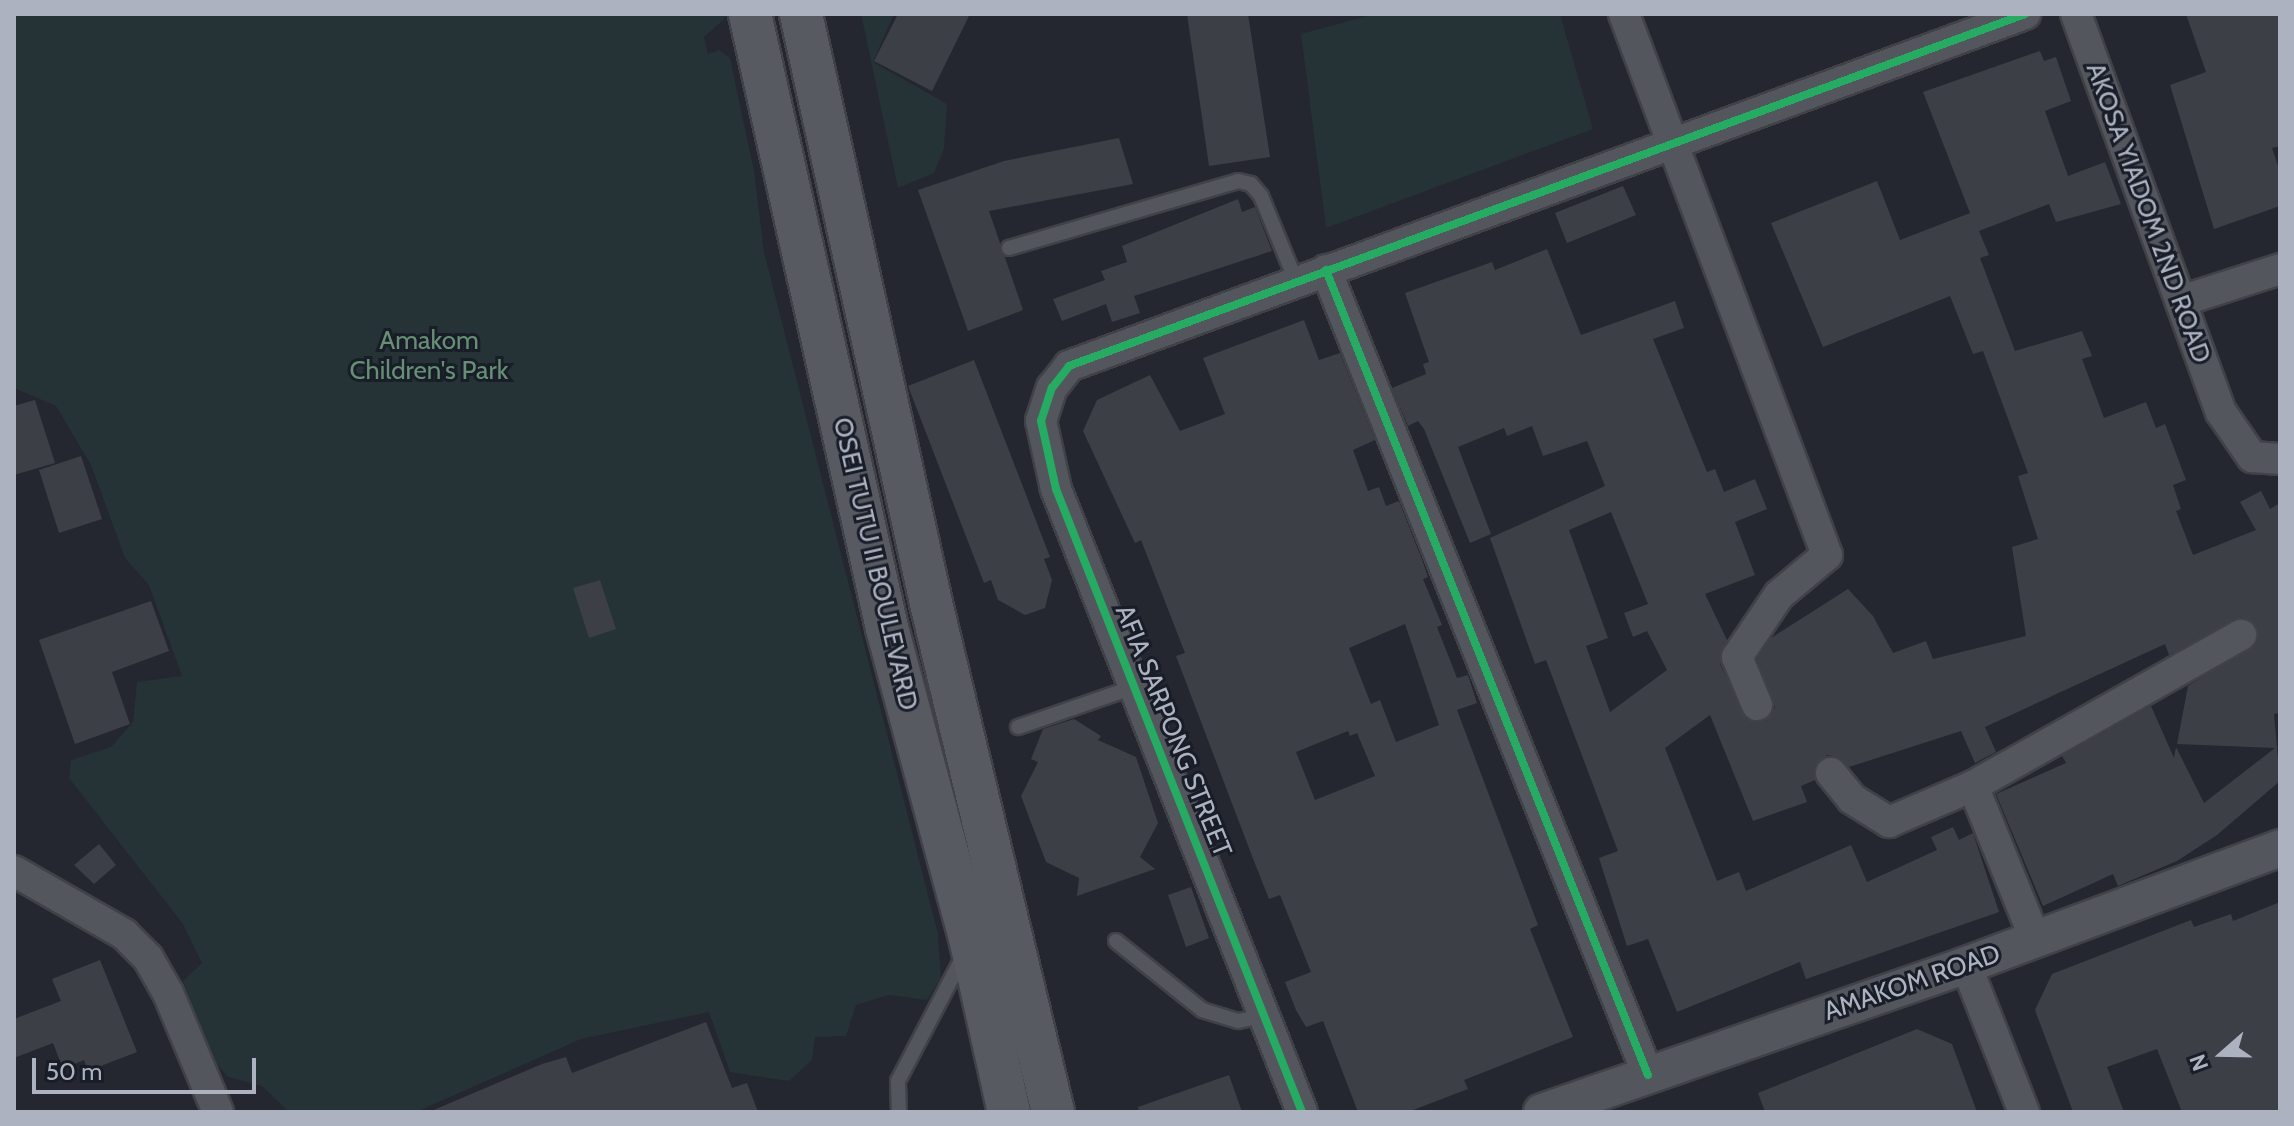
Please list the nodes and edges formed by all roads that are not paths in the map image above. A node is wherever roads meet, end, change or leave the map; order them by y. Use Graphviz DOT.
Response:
graph roads {
  1 [pos="750,14"];
  2 [pos="801,14"];
  3 [pos="1624,14"];
  4 [pos="2025,14"];
  5 [pos="2076,14"];
  6 [pos="1670,142"];
  7 [pos="1009,248"];
  8 [pos="2280,269"];
  9 [pos="1326,270"];
  10 [pos="1296,281"];
  11 [pos="2181,301"];
  12 [pos="2280,459"];
  13 [pos="2241,635"];
  14 [pos="1134,687"];
  15 [pos="1757,705"];
  16 [pos="1018,727"];
  17 [pos="1831,773"];
  18 [pos="1973,786"];
  19 [pos="2280,848"];
  20 [pos="14,871"];
  21 [pos="2035,939"];
  22 [pos="1116,941"];
  23 [pos="971,942"];
  24 [pos="1966,965"];
  25 [pos="1264,1016"];
  26 [pos="1648,1075"];
  27 [pos="1005,1102"];
  28 [pos="1057,1106"];
  29 [pos="218,1112"];
  30 [pos="899,1112"];
  31 [pos="1302,1112"];
  32 [pos="1542,1112"];
  33 [pos="2024,1112"];
  1 -- 23 [label="main road, OSEI TUTU II BOULEVARD"];
  2 -- 28 [label="main road, OSEI TUTU II BOULEVARD"];
  3 -- 6 [label="street"];
  4 -- 6 [label="street"];
  5 -- 11 [label="street, AKOSA YIADOM 2ND ROAD"];
  6 -- 9 [label="street"];
  6 -- 15 [label="street"];
  7 -- 10 [label="lane"];
  8 -- 11 [label="street"];
  9 -- 10 [label="street"];
  9 -- 26 [label="street"];
  10 -- 14 [label="street, AFIA SARPONG STREET"];
  11 -- 12 [label="street, AKOSA YIADOM 2ND ROAD"];
  13 -- 18 [label="street"];
  14 -- 16 [label="lane"];
  14 -- 25 [label="street, AFIA SARPONG STREET"];
  17 -- 18 [label="street"];
  18 -- 21 [label="street"];
  19 -- 21 [label="street, AMAKOM ROAD"];
  20 -- 29 [label="street"];
  21 -- 24 [label="street, AMAKOM ROAD"];
  22 -- 25 [label="lane"];
  23 -- 27 [label="main road, OSEI TUTU II BOULEVARD"];
  23 -- 30 [label="lane"];
  24 -- 26 [label="street, AMAKOM ROAD"];
  24 -- 33 [label="street"];
  25 -- 31 [label="street, AFIA SARPONG STREET"];
  26 -- 32 [label="street, AMAKOM ROAD"];
}
